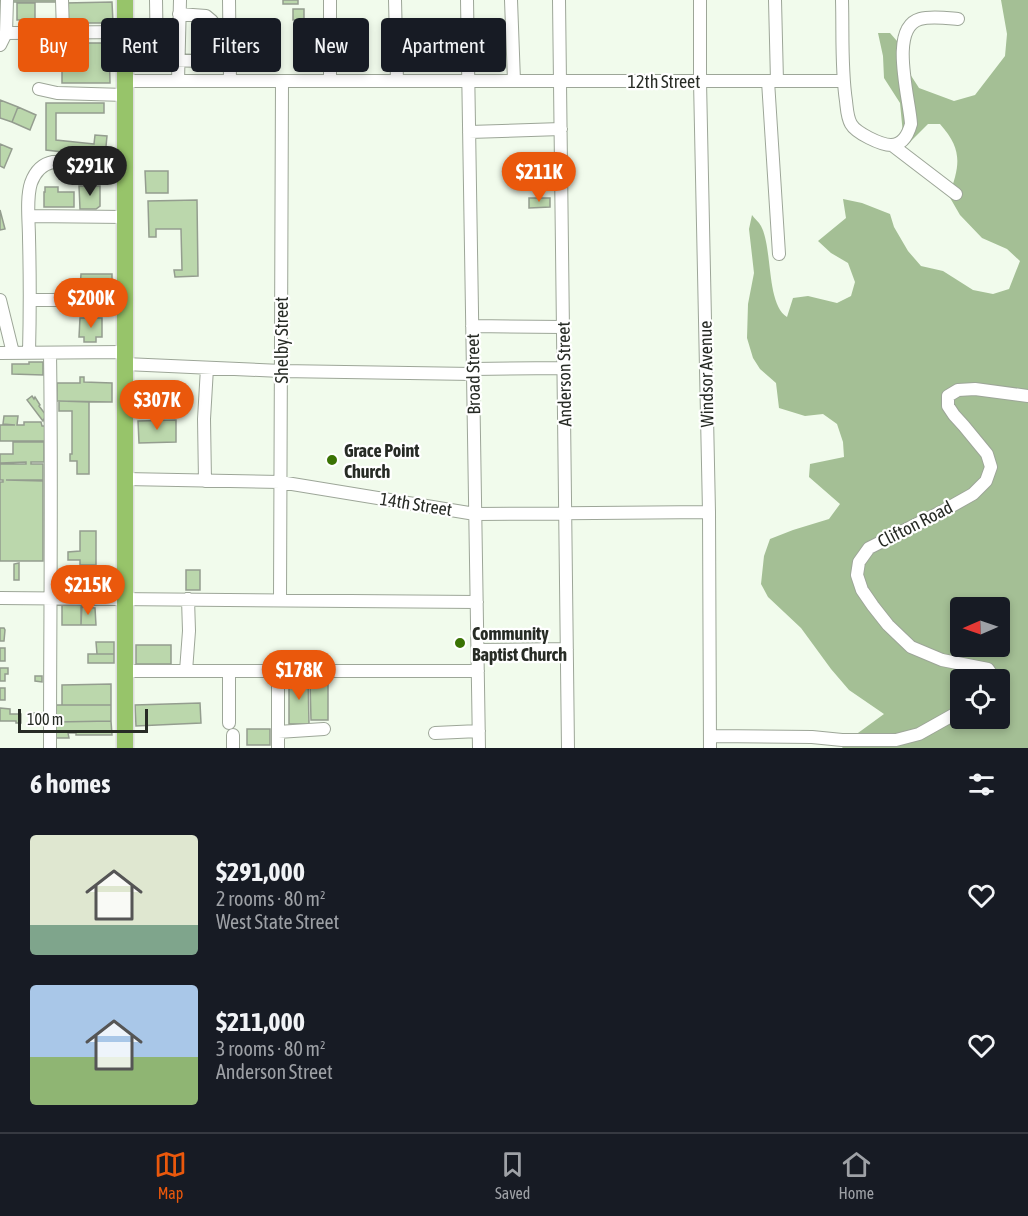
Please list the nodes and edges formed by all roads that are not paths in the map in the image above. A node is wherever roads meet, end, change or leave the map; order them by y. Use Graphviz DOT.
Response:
graph roads {
  1 [pos="7,0"];
  2 [pos="62,0"];
  3 [pos="125,0"];
  4 [pos="156,0"];
  5 [pos="180,0"];
  6 [pos="229,0"];
  7 [pos="330,0"];
  8 [pos="395,0"];
  9 [pos="467,0"];
  10 [pos="511,0"];
  11 [pos="559,0"];
  12 [pos="700,0"];
  13 [pos="775,0"];
  14 [pos="842,0"];
  15 [pos="180,14"];
  16 [pos="63,18"];
  17 [pos="125,18"];
  18 [pos="156,18"];
  19 [pos="958,19"];
  20 [pos="18,37"];
  21 [pos="179,37"];
  22 [pos="3,39"];
  23 [pos="179,60"];
  24 [pos="125,72"];
  25 [pos="178,72"];
  26 [pos="178,81"];
  27 [pos="230,81"];
  28 [pos="282,81"];
  29 [pos="330,81"];
  30 [pos="397,81"];
  31 [pos="468,81"];
  32 [pos="514,81"];
  33 [pos="560,81"];
  34 [pos="700,81"];
  35 [pos="772,81"];
  36 [pos="843,81"];
  37 [pos="39,88"];
  38 [pos="125,88"];
  39 [pos="561,129"];
  40 [pos="469,132"];
  41 [pos="892,145"];
  42 [pos="125,162"];
  43 [pos="956,194"];
  44 [pos="29,216"];
  45 [pos="125,217"];
  46 [pos="780,254"];
  47 [pos="0,300"];
  48 [pos="30,300"];
  49 [pos="125,300"];
  50 [pos="472,326"];
  51 [pos="563,327"];
  52 [pos="0,353"];
  53 [pos="14,353"];
  54 [pos="29,353"];
  55 [pos="50,353"];
  56 [pos="125,358"];
  57 [pos="207,368"];
  58 [pos="564,368"];
  59 [pos="281,371"];
  60 [pos="473,371"];
  61 [pos="1028,396"];
  62 [pos="125,479"];
  63 [pos="205,481"];
  64 [pos="280,482"];
  65 [pos="709,512"];
  66 [pos="475,514"];
  67 [pos="565,514"];
  68 [pos="0,598"];
  69 [pos="50,598"];
  70 [pos="125,598"];
  71 [pos="188,599"];
  72 [pos="280,600"];
  73 [pos="477,602"];
  74 [pos="567,649"];
  75 [pos="477,650"];
  76 [pos="988,669"];
  77 [pos="125,671"];
  78 [pos="186,671"];
  79 [pos="229,671"];
  80 [pos="278,671"];
  81 [pos="478,672"];
  82 [pos="950,717"];
  83 [pos="230,723"];
  84 [pos="324,729"];
  85 [pos="479,731"];
  86 [pos="278,732"];
  87 [pos="435,733"];
  88 [pos="711,742"];
  89 [pos="818,743"];
  90 [pos="50,748"];
  91 [pos="125,748"];
  92 [pos="278,748"];
  93 [pos="479,748"];
  94 [pos="568,748"];
  1 -- 22 [label="street"];
  2 -- 16 [label="street"];
  3 -- 17 [label="main road"];
  4 -- 18 [label="street"];
  5 -- 15 [label="street"];
  6 -- 27 [label="street"];
  7 -- 29 [label="street"];
  8 -- 30 [label="street"];
  9 -- 31 [label="street, Broad Street"];
  10 -- 32 [label="street"];
  11 -- 33 [label="street, Anderson Street"];
  12 -- 34 [label="street, Windsor Avenue"];
  13 -- 35 [label="street"];
  14 -- 36 [label="street"];
  15 -- 21 [label="street"];
  15 -- 23 [label="street"];
  19 -- 41 [label="street"];
  20 -- 22 [label="street"];
  24 -- 38 [label="main road"];
  25 -- 26 [label="street"];
  26 -- 27 [label="street, 12th Street"];
  26 -- 38 [label="street, 12th Street"];
  27 -- 28 [label="street, 12th Street"];
  28 -- 29 [label="street, 12th Street"];
  28 -- 59 [label="street, Shelby Street"];
  29 -- 30 [label="street, 12th Street"];
  30 -- 31 [label="street, 12th Street"];
  31 -- 32 [label="street, 12th Street"];
  31 -- 40 [label="street, Broad Street"];
  32 -- 33 [label="street, 12th Street"];
  33 -- 34 [label="street, 12th Street"];
  33 -- 39 [label="street, Anderson Street"];
  34 -- 35 [label="street, 12th Street"];
  34 -- 65 [label="street, Windsor Avenue"];
  35 -- 36 [label="street, 12th Street"];
  35 -- 46 [label="street"];
  36 -- 41 [label="street"];
  37 -- 38 [label="street, 12th Street"];
  38 -- 42 [label="main road"];
  39 -- 40 [label="street"];
  39 -- 51 [label="street, Anderson Street"];
  40 -- 50 [label="street, Broad Street"];
  41 -- 43 [label="street"];
  42 -- 44 [label="street"];
  42 -- 45 [label="main road"];
  44 -- 45 [label="street"];
  44 -- 48 [label="street"];
  45 -- 49 [label="main road"];
  47 -- 53 [label="street"];
  48 -- 49 [label="street"];
  48 -- 54 [label="street"];
  49 -- 56 [label="main road"];
  50 -- 51 [label="street"];
  50 -- 60 [label="street, Broad Street"];
  51 -- 58 [label="street, Anderson Street"];
  52 -- 53 [label="street"];
  53 -- 54 [label="street"];
  54 -- 55 [label="street"];
  55 -- 56 [label="street"];
  55 -- 69 [label="street"];
  56 -- 57 [label="street"];
  56 -- 62 [label="main road"];
  57 -- 59 [label="street"];
  57 -- 63 [label="street"];
  58 -- 60 [label="street"];
  58 -- 67 [label="street, Anderson Street"];
  59 -- 60 [label="street"];
  59 -- 64 [label="street, Shelby Street"];
  60 -- 66 [label="street, Broad Street"];
  61 -- 76 [label="street, Clifton Road"];
  62 -- 63 [label="street, 14th Street"];
  62 -- 70 [label="main road"];
  63 -- 64 [label="street, 14th Street"];
  64 -- 66 [label="street, 14th Street"];
  64 -- 72 [label="street, Shelby Street"];
  65 -- 67 [label="street, 14th Street"];
  65 -- 88 [label="street, Windsor Avenue"];
  66 -- 67 [label="street, 14th Street"];
  66 -- 73 [label="street, Broad Street"];
  67 -- 74 [label="street, Anderson Street"];
  68 -- 69 [label="street"];
  69 -- 70 [label="street"];
  69 -- 90 [label="street"];
  70 -- 71 [label="street"];
  70 -- 77 [label="main road"];
  71 -- 72 [label="street"];
  71 -- 78 [label="street"];
  72 -- 73 [label="street"];
  73 -- 75 [label="street, Broad Street"];
  74 -- 75 [label="street"];
  74 -- 94 [label="street, Anderson Street"];
  75 -- 81 [label="street, Broad Street"];
  77 -- 78 [label="street"];
  77 -- 91 [label="main road"];
  78 -- 79 [label="street"];
  79 -- 80 [label="street"];
  79 -- 83 [label="street"];
  80 -- 81 [label="street"];
  80 -- 86 [label="street"];
  81 -- 85 [label="street, Broad Street"];
  82 -- 89 [label="street"];
  84 -- 86 [label="street"];
  85 -- 87 [label="street"];
  85 -- 93 [label="street, Broad Street"];
  86 -- 92 [label="street"];
  88 -- 89 [label="street"];
}
